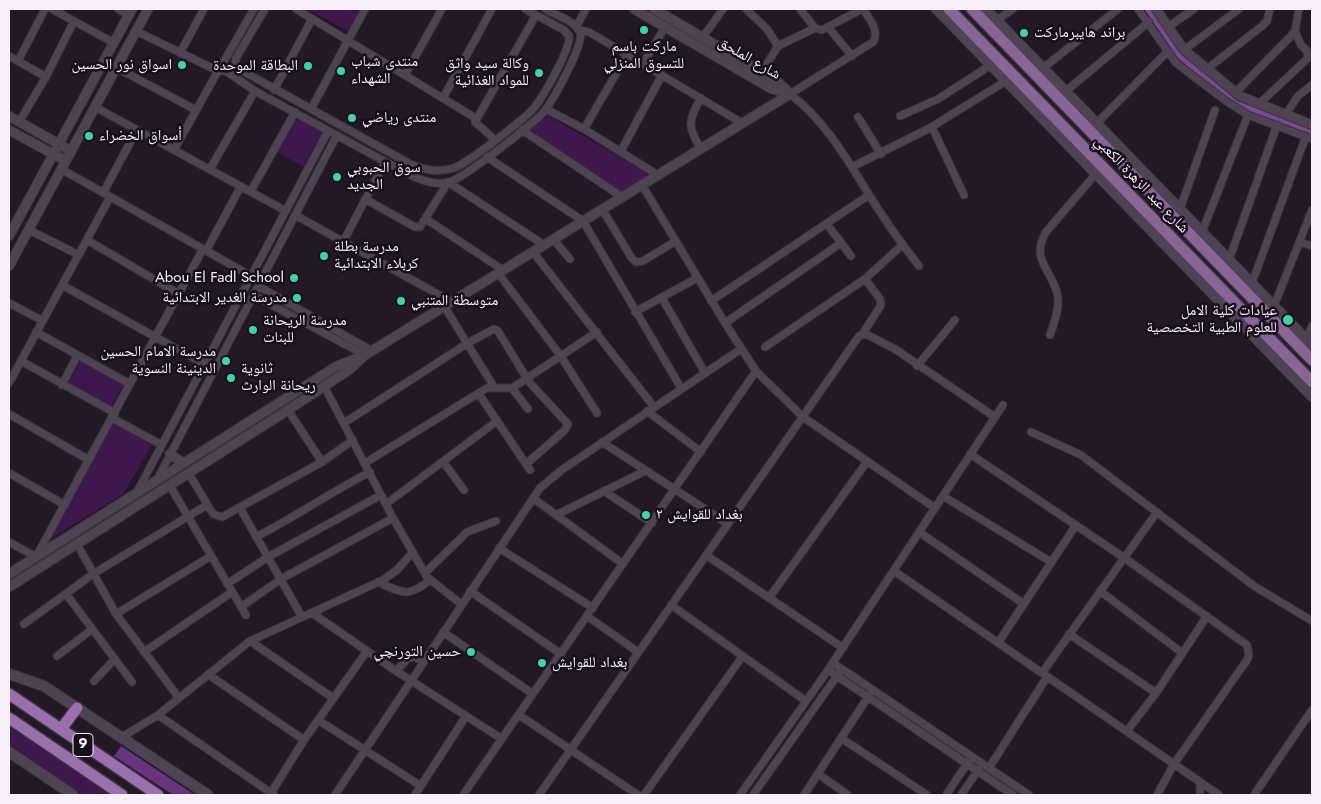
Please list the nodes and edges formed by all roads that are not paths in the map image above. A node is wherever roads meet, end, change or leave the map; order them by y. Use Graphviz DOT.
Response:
graph roads {
  1 [pos="45,9"];
  2 [pos="52,9"];
  3 [pos="118,9"];
  4 [pos="148,9"];
  5 [pos="204,9"];
  6 [pos="254,9"];
  7 [pos="265,9"];
  8 [pos="296,9"];
  9 [pos="366,9"];
  10 [pos="442,9"];
  11 [pos="492,9"];
  12 [pos="525,9"];
  13 [pos="545,9"];
  14 [pos="586,9"];
  15 [pos="634,9"];
  16 [pos="654,9"];
  17 [pos="723,9"];
  18 [pos="746,9"];
  19 [pos="800,9"];
  20 [pos="863,9"];
  21 [pos="936,9"];
  22 [pos="949,9"];
  23 [pos="972,9"];
  24 [pos="986,9"];
  25 [pos="1013,9"];
  26 [pos="1118,9"];
  27 [pos="1138,9"];
  28 [pos="1156,9"];
  29 [pos="1194,9"];
  30 [pos="1239,9"];
  31 [pos="1270,9"];
  32 [pos="1299,9"];
  33 [pos="131,12"];
  34 [pos="536,15"];
  35 [pos="312,19"];
  36 [pos="997,20"];
  37 [pos="74,21"];
  38 [pos="961,22"];
  39 [pos="1149,22"];
  40 [pos="665,26"];
  41 [pos="828,27"];
  42 [pos="1168,27"];
  43 [pos="577,28"];
  44 [pos="815,28"];
  45 [pos="1295,30"];
  46 [pos="136,31"];
  47 [pos="703,37"];
  48 [pos="348,40"];
  49 [pos="114,43"];
  50 [pos="778,46"];
  51 [pos="1184,50"];
  52 [pos="1168,51"];
  53 [pos="180,53"];
  54 [pos="627,55"];
  55 [pos="9,56"];
  56 [pos="852,56"];
  57 [pos="18,61"];
  58 [pos="643,64"];
  59 [pos="235,65"];
  60 [pos="991,65"];
  61 [pos="117,68"];
  62 [pos="1043,68"];
  63 [pos="1207,69"];
  64 [pos="222,71"];
  65 [pos="762,72"];
  66 [pos="405,75"];
  67 [pos="662,75"];
  68 [pos="46,77"];
  69 [pos="1006,81"];
  70 [pos="1312,85"];
  71 [pos="255,90"];
  72 [pos="274,90"];
  73 [pos="1066,91"];
  74 [pos="1236,92"];
  75 [pos="790,94"];
  76 [pos="443,98"];
  77 [pos="701,98"];
  78 [pos="1259,104"];
  79 [pos="95,108"];
  80 [pos="311,109"];
  81 [pos="546,109"];
  82 [pos="196,110"];
  83 [pos="1215,110"];
  84 [pos="295,112"];
  85 [pos="1286,114"];
  86 [pos="1248,115"];
  87 [pos="9,116"];
  88 [pos="900,116"];
  89 [pos="858,117"];
  90 [pos="477,119"];
  91 [pos="19,122"];
  92 [pos="742,123"];
  93 [pos="1097,123"];
  94 [pos="1312,124"];
  95 [pos="1276,125"];
  96 [pos="932,127"];
  97 [pos="584,129"];
  98 [pos="9,130"];
  99 [pos="137,130"];
  100 [pos="522,130"];
  101 [pos="328,131"];
  102 [pos="337,135"];
  103 [pos="497,137"];
  104 [pos="1309,137"];
  105 [pos="508,141"];
  106 [pos="59,144"];
  107 [pos="373,144"];
  108 [pos="701,149"];
  109 [pos="174,150"];
  110 [pos="72,151"];
  111 [pos="621,151"];
  112 [pos="368,153"];
  113 [pos="53,154"];
  114 [pos="881,154"];
  115 [pos="487,158"];
  116 [pos="385,162"];
  117 [pos="64,165"];
  118 [pos="852,167"];
  119 [pos="210,169"];
  120 [pos="1099,170"];
  121 [pos="658,175"];
  122 [pos="448,182"];
  123 [pos="642,185"];
  124 [pos="241,186"];
  125 [pos="251,191"];
  126 [pos="103,193"];
  127 [pos="869,195"];
  128 [pos="964,195"];
  129 [pos="110,197"];
  130 [pos="622,197"];
  131 [pos="365,199"];
  132 [pos="602,209"];
  133 [pos="1180,209"];
  134 [pos="286,210"];
  135 [pos="1312,210"];
  136 [pos="295,215"];
  137 [pos="426,219"];
  138 [pos="583,221"];
  139 [pos="1310,223"];
  140 [pos="827,224"];
  141 [pos="29,230"];
  142 [pos="1202,232"];
  143 [pos="9,236"];
  144 [pos="553,239"];
  145 [pos="87,240"];
  146 [pos="676,241"];
  147 [pos="343,242"];
  148 [pos="1300,242"];
  149 [pos="841,243"];
  150 [pos="544,245"];
  151 [pos="902,245"];
  152 [pos="1312,246"];
  153 [pos="204,250"];
  154 [pos="533,252"];
  155 [pos="78,255"];
  156 [pos="851,256"];
  157 [pos="570,260"];
  158 [pos="1229,260"];
  159 [pos="9,266"];
  160 [pos="919,266"];
  161 [pos="501,272"];
  162 [pos="251,276"];
  163 [pos="697,278"];
  164 [pos="865,278"];
  165 [pos="1252,283"];
  166 [pos="62,285"];
  167 [pos="258,286"];
  168 [pos="179,294"];
  169 [pos="253,295"];
  170 [pos="662,298"];
  171 [pos="711,301"];
  172 [pos="9,303"];
  173 [pos="448,304"];
  174 [pos="1274,306"];
  175 [pos="636,312"];
  176 [pos="955,320"];
  177 [pos="43,321"];
  178 [pos="725,323"];
  179 [pos="1312,326"];
  180 [pos="36,332"];
  181 [pos="596,332"];
  182 [pos="862,334"];
  183 [pos="1050,335"];
  184 [pos="155,338"];
  185 [pos="1309,342"];
  186 [pos="468,343"];
  187 [pos="765,347"];
  188 [pos="741,349"];
  189 [pos="369,353"];
  190 [pos="560,355"];
  191 [pos="78,356"];
  192 [pos="1312,360"];
  193 [pos="21,361"];
  194 [pos="204,364"];
  195 [pos="917,366"];
  196 [pos="756,371"];
  197 [pos="705,372"];
  198 [pos="526,378"];
  199 [pos="1311,380"];
  200 [pos="9,383"];
  201 [pos="130,384"];
  202 [pos="62,385"];
  203 [pos="324,386"];
  204 [pos="494,387"];
  205 [pos="512,388"];
  206 [pos="680,388"];
  207 [pos="478,394"];
  208 [pos="1312,397"];
  209 [pos="1003,404"];
  210 [pos="528,409"];
  211 [pos="650,409"];
  212 [pos="288,410"];
  213 [pos="597,413"];
  214 [pos="9,414"];
  215 [pos="113,416"];
  216 [pos="803,417"];
  217 [pos="995,417"];
  218 [pos="497,422"];
  219 [pos="344,423"];
  220 [pos="1031,432"];
  221 [pos="353,440"];
  222 [pos="602,442"];
  223 [pos="162,445"];
  224 [pos="701,452"];
  225 [pos="170,454"];
  226 [pos="970,454"];
  227 [pos="155,458"];
  228 [pos="89,460"];
  229 [pos="322,462"];
  230 [pos="166,463"];
  231 [pos="183,463"];
  232 [pos="365,463"];
  233 [pos="444,463"];
  234 [pos="866,463"];
  235 [pos="645,471"];
  236 [pos="370,472"];
  237 [pos="9,473"];
  238 [pos="189,474"];
  239 [pos="156,480"];
  240 [pos="170,486"];
  241 [pos="464,490"];
  242 [pos="675,490"];
  243 [pos="604,491"];
  244 [pos="137,492"];
  245 [pos="381,495"];
  246 [pos="943,496"];
  247 [pos="533,498"];
  248 [pos="386,504"];
  249 [pos="207,505"];
  250 [pos="65,506"];
  251 [pos="240,508"];
  252 [pos="935,508"];
  253 [pos="1157,512"];
  254 [pos="556,515"];
  255 [pos="188,518"];
  256 [pos="393,518"];
  257 [pos="496,521"];
  258 [pos="652,523"];
  259 [pos="728,524"];
  260 [pos="1076,525"];
  261 [pos="919,532"];
  262 [pos="256,536"];
  263 [pos="9,542"];
  264 [pos="77,544"];
  265 [pos="499,548"];
  266 [pos="413,552"];
  267 [pos="706,555"];
  268 [pos="211,556"];
  269 [pos="36,557"];
  270 [pos="268,557"];
  271 [pos="1123,557"];
  272 [pos="1051,562"];
  273 [pos="623,564"];
  274 [pos="894,570"];
  275 [pos="425,573"];
  276 [pos="9,574"];
  277 [pos="93,574"];
  278 [pos="281,579"];
  279 [pos="430,580"];
  280 [pos="378,582"];
  281 [pos="227,584"];
  282 [pos="9,587"];
  283 [pos="470,591"];
  284 [pos="1100,591"];
  285 [pos="232,592"];
  286 [pos="66,594"];
  287 [pos="769,598"];
  288 [pos="461,604"];
  289 [pos="1024,604"];
  290 [pos="671,605"];
  291 [pos="241,607"];
  292 [pos="593,608"];
  293 [pos="312,613"];
  294 [pos="116,614"];
  295 [pos="246,615"];
  296 [pos="587,616"];
  297 [pos="1207,616"];
  298 [pos="302,617"];
  299 [pos="1312,621"];
  300 [pos="24,624"];
  301 [pos="91,630"];
  302 [pos="443,632"];
  303 [pos="1070,634"];
  304 [pos="250,641"];
  305 [pos="998,643"];
  306 [pos="842,648"];
  307 [pos="367,651"];
  308 [pos="144,652"];
  309 [pos="638,652"];
  310 [pos="1181,652"];
  311 [pos="561,654"];
  312 [pos="57,656"];
  313 [pos="742,657"];
  314 [pos="114,660"];
  315 [pos="424,662"];
  316 [pos="833,663"];
  317 [pos="842,669"];
  318 [pos="828,670"];
  319 [pos="396,672"];
  320 [pos="9,674"];
  321 [pos="209,675"];
  322 [pos="1045,675"];
  323 [pos="837,676"];
  324 [pos="94,681"];
  325 [pos="411,681"];
  326 [pos="132,682"];
  327 [pos="873,690"];
  328 [pos="1156,693"];
  329 [pos="9,694"];
  330 [pos="534,694"];
  331 [pos="868,697"];
  332 [pos="179,698"];
  333 [pos="333,698"];
  334 [pos="806,701"];
  335 [pos="77,708"];
  336 [pos="1312,710"];
  337 [pos="158,715"];
  338 [pos="519,715"];
  339 [pos="466,716"];
  340 [pos="9,718"];
  341 [pos="318,720"];
  342 [pos="920,722"];
  343 [pos="915,729"];
  344 [pos="61,730"];
  345 [pos="1127,732"];
  346 [pos="122,737"];
  347 [pos="841,738"];
  348 [pos="502,739"];
  349 [pos="304,740"];
  350 [pos="364,750"];
  351 [pos="570,751"];
  352 [pos="11,756"];
  353 [pos="972,757"];
  354 [pos="967,764"];
  355 [pos="1174,764"];
  356 [pos="986,766"];
  357 [pos="978,771"];
  358 [pos="818,774"];
  359 [pos="1200,782"];
  360 [pos="421,786"];
  361 [pos="746,786"];
  362 [pos="156,794"];
  363 [pos="273,794"];
  364 [pos="756,794"];
  365 [pos="72,795"];
  366 [pos="122,795"];
  367 [pos="208,795"];
  368 [pos="335,795"];
  369 [pos="415,795"];
  370 [pos="463,795"];
  371 [pos="539,795"];
  372 [pos="638,795"];
  373 [pos="644,795"];
  374 [pos="740,795"];
  375 [pos="804,795"];
  376 [pos="848,795"];
  377 [pos="927,795"];
  378 [pos="946,795"];
  379 [pos="961,795"];
  380 [pos="1013,795"];
  381 [pos="1029,795"];
  382 [pos="1157,795"];
  383 [pos="1200,795"];
  384 [pos="1219,795"];
  385 [pos="1254,795"];
  1 -- 57 [label="street"];
  2 -- 37 [label="street"];
  3 -- 33 [label="street"];
  4 -- 46 [label="street"];
  5 -- 53 [label="street"];
  6 -- 64 [label="street"];
  7 -- 59 [label="street"];
  8 -- 35 [label="street"];
  9 -- 48 [label="street"];
  10 -- 66 [label="street"];
  11 -- 76 [label="street"];
  12 -- 34 [label="street"];
  13 -- 43 [label="street"];
  14 -- 43 [label="street"];
  15 -- 40 [label="street, شارع الملحق"];
  16 -- 47 [label="street, شارع الملحق"];
  17 -- 47 [label="street"];
  18 -- 50 [label="street"];
  19 -- 44 [label="street"];
  20 -- 41 [label="street"];
  20 -- 56 [label="street"];
  21 -- 60 [label="street"];
  22 -- 38 [label="main road, شارع عبد الزهرة الكعبي"];
  23 -- 38 [label="main road"];
  23 -- 192 [label="main road, شارع عبد الزهرة الكعبي"];
  24 -- 36 [label="street"];
  25 -- 36 [label="street"];
  26 -- 62 [label="street"];
  27 -- 39 [label="street"];
  28 -- 42 [label="street"];
  29 -- 42 [label="street"];
  30 -- 51 [label="street"];
  31 -- 63 [label="street"];
  32 -- 45 [label="street"];
  33 -- 49 [label="street"];
  34 -- 90 [label="street"];
  34 -- 103 [label="street"];
  35 -- 48 [label="street"];
  35 -- 72 [label="street"];
  36 -- 62 [label="street"];
  37 -- 49 [label="street"];
  37 -- 68 [label="street"];
  38 -- 120 [label="main road, شارع عبد الزهرة الكعبي"];
  39 -- 52 [label="street"];
  39 -- 73 [label="street"];
  40 -- 58 [label="street"];
  40 -- 75 [label="street, شارع الملحق"];
  41 -- 44 [label="street"];
  41 -- 56 [label="street"];
  42 -- 51 [label="street"];
  43 -- 54 [label="street"];
  43 -- 81 [label="street"];
  44 -- 50 [label="street"];
  45 -- 74 [label="street"];
  45 -- 78 [label="street"];
  46 -- 53 [label="street"];
  46 -- 61 [label="street"];
  47 -- 65 [label="street, شارع الملحق"];
  48 -- 66 [label="street"];
  48 -- 80 [label="street"];
  49 -- 106 [label="street"];
  50 -- 65 [label="street"];
  51 -- 63 [label="street"];
  52 -- 86 [label="street"];
  52 -- 93 [label="street"];
  53 -- 64 [label="street"];
  54 -- 58 [label="street"];
  54 -- 97 [label="street"];
  55 -- 57 [label="street"];
  56 -- 75 [label="street"];
  57 -- 68 [label="street"];
  58 -- 67 [label="street"];
  59 -- 64 [label="street"];
  59 -- 72 [label="street"];
  60 -- 69 [label="street"];
  60 -- 88 [label="street"];
  61 -- 79 [label="street"];
  61 -- 82 [label="street"];
  62 -- 73 [label="street"];
  63 -- 74 [label="street"];
  64 -- 71 [label="street"];
  64 -- 82 [label="street"];
  65 -- 75 [label="street, شارع الملحق"];
  66 -- 76 [label="street"];
  67 -- 77 [label="street"];
  67 -- 111 [label="street"];
  68 -- 91 [label="street"];
  69 -- 96 [label="street"];
  69 -- 120 [label="street"];
  70 -- 85 [label="street"];
  71 -- 84 [label="street"];
  71 -- 119 [label="street"];
  72 -- 80 [label="street"];
  73 -- 93 [label="street"];
  74 -- 78 [label="street"];
  75 -- 92 [label="street"];
  75 -- 118 [label="street"];
  76 -- 90 [label="street"];
  77 -- 92 [label="street"];
  77 -- 108 [label="street"];
  78 -- 85 [label="street"];
  79 -- 99 [label="street"];
  79 -- 110 [label="street"];
  80 -- 107 [label="street"];
  81 -- 97 [label="street"];
  81 -- 100 [label="street"];
  82 -- 109 [label="street"];
  83 -- 133 [label="street"];
  84 -- 101 [label="street"];
  84 -- 125 [label="street"];
  85 -- 94 [label="street"];
  86 -- 95 [label="street"];
  86 -- 142 [label="street"];
  87 -- 91 [label="street"];
  89 -- 114 [label="street"];
  90 -- 103 [label="street"];
  91 -- 106 [label="street"];
  92 -- 108 [label="street"];
  93 -- 133 [label="street"];
  95 -- 104 [label="street"];
  95 -- 158 [label="street"];
  96 -- 114 [label="street"];
  96 -- 128 [label="street"];
  97 -- 111 [label="street"];
  98 -- 113 [label="street"];
  99 -- 109 [label="street"];
  99 -- 126 [label="street"];
  100 -- 105 [label="street"];
  100 -- 130 [label="street"];
  101 -- 102 [label="street"];
  101 -- 134 [label="street"];
  102 -- 112 [label="street"];
  102 -- 136 [label="street"];
  103 -- 105 [label="street"];
  103 -- 107 [label="street"];
  104 -- 165 [label="street"];
  105 -- 115 [label="street"];
  106 -- 110 [label="street"];
  106 -- 113 [label="street"];
  107 -- 112 [label="street"];
  108 -- 121 [label="street"];
  109 -- 119 [label="street"];
  110 -- 117 [label="street"];
  111 -- 121 [label="street"];
  112 -- 116 [label="street"];
  113 -- 117 [label="street"];
  113 -- 143 [label="street"];
  114 -- 118 [label="street"];
  115 -- 122 [label="street"];
  115 -- 138 [label="street"];
  116 -- 122 [label="street"];
  116 -- 131 [label="street"];
  117 -- 126 [label="street"];
  117 -- 141 [label="street"];
  118 -- 127 [label="street"];
  119 -- 124 [label="street"];
  120 -- 183 [label="street"];
  120 -- 199 [label="main road, شارع عبد الزهرة الكعبي"];
  120 -- 208 [label="street"];
  121 -- 123 [label="street"];
  122 -- 137 [label="street"];
  122 -- 150 [label="street"];
  123 -- 130 [label="street"];
  123 -- 146 [label="street"];
  124 -- 125 [label="street"];
  124 -- 153 [label="street"];
  125 -- 134 [label="street"];
  126 -- 129 [label="street"];
  127 -- 140 [label="street"];
  127 -- 151 [label="street"];
  129 -- 145 [label="street"];
  129 -- 153 [label="street"];
  130 -- 132 [label="street"];
  131 -- 137 [label="street"];
  131 -- 147 [label="street"];
  132 -- 138 [label="street"];
  132 -- 146 [label="street"];
  133 -- 142 [label="street"];
  134 -- 162 [label="street"];
  135 -- 139 [label="street"];
  136 -- 147 [label="street"];
  136 -- 167 [label="street"];
  137 -- 161 [label="street"];
  138 -- 144 [label="street"];
  138 -- 175 [label="street"];
  139 -- 148 [label="street"];
  140 -- 149 [label="street"];
  140 -- 171 [label="street"];
  141 -- 155 [label="street"];
  141 -- 159 [label="street"];
  142 -- 158 [label="street"];
  144 -- 150 [label="street"];
  144 -- 157 [label="street"];
  145 -- 155 [label="street"];
  145 -- 168 [label="street"];
  146 -- 163 [label="street"];
  147 -- 173 [label="street"];
  148 -- 152 [label="street"];
  148 -- 174 [label="street"];
  149 -- 156 [label="street"];
  149 -- 178 [label="street"];
  150 -- 154 [label="street"];
  151 -- 160 [label="street"];
  151 -- 164 [label="street"];
  153 -- 162 [label="street"];
  153 -- 168 [label="street"];
  154 -- 161 [label="street"];
  154 -- 181 [label="street"];
  155 -- 166 [label="street"];
  158 -- 165 [label="street"];
  161 -- 173 [label="street"];
  161 -- 190 [label="street"];
  162 -- 194 [label="street"];
  163 -- 170 [label="street"];
  163 -- 171 [label="street"];
  164 -- 182 [label="street"];
  164 -- 187 [label="street"];
  165 -- 174 [label="street"];
  166 -- 177 [label="street"];
  166 -- 184 [label="street"];
  167 -- 169 [label="street"];
  167 -- 189 [label="street"];
  168 -- 184 [label="street"];
  169 -- 189 [label="street"];
  169 -- 225 [label="street"];
  170 -- 175 [label="street"];
  170 -- 197 [label="street"];
  171 -- 178 [label="street"];
  172 -- 177 [label="street"];
  173 -- 186 [label="street"];
  173 -- 189 [label="street"];
  174 -- 185 [label="street"];
  175 -- 206 [label="street"];
  176 -- 195 [label="street"];
  177 -- 180 [label="street"];
  178 -- 188 [label="street"];
  179 -- 185 [label="street"];
  180 -- 191 [label="street"];
  180 -- 193 [label="street"];
  181 -- 190 [label="street"];
  181 -- 211 [label="street"];
  182 -- 195 [label="street"];
  182 -- 216 [label="street"];
  184 -- 194 [label="street"];
  184 -- 201 [label="street"];
  186 -- 198 [label="street"];
  186 -- 204 [label="street"];
  186 -- 219 [label="street"];
  188 -- 196 [label="street"];
  188 -- 197 [label="street"];
  189 -- 203 [label="street"];
  189 -- 231 [label="street"];
  190 -- 198 [label="street"];
  190 -- 213 [label="street"];
  191 -- 201 [label="street"];
  191 -- 202 [label="street"];
  193 -- 200 [label="street"];
  193 -- 202 [label="street"];
  194 -- 223 [label="street"];
  195 -- 217 [label="street"];
  196 -- 216 [label="street"];
  196 -- 224 [label="street"];
  197 -- 206 [label="street"];
  198 -- 205 [label="street"];
  198 -- 218 [label="street"];
  201 -- 215 [label="street"];
  202 -- 215 [label="street"];
  203 -- 212 [label="street"];
  203 -- 219 [label="street"];
  204 -- 205 [label="street"];
  204 -- 207 [label="street"];
  205 -- 210 [label="street"];
  206 -- 211 [label="street"];
  207 -- 218 [label="street"];
  207 -- 232 [label="street"];
  209 -- 217 [label="street"];
  211 -- 222 [label="street"];
  211 -- 224 [label="street"];
  212 -- 229 [label="street"];
  212 -- 238 [label="street"];
  214 -- 228 [label="street"];
  215 -- 223 [label="street"];
  215 -- 228 [label="street"];
  216 -- 234 [label="street"];
  216 -- 259 [label="street"];
  217 -- 226 [label="street"];
  218 -- 233 [label="street"];
  219 -- 221 [label="street"];
  220 -- 253 [label="street"];
  221 -- 229 [label="street"];
  221 -- 232 [label="street"];
  222 -- 235 [label="street"];
  222 -- 247 [label="street"];
  223 -- 227 [label="street"];
  224 -- 242 [label="street"];
  225 -- 230 [label="street"];
  225 -- 231 [label="street"];
  226 -- 246 [label="street"];
  226 -- 260 [label="street"];
  227 -- 230 [label="street"];
  227 -- 244 [label="street"];
  228 -- 250 [label="street"];
  229 -- 251 [label="street"];
  230 -- 239 [label="street"];
  231 -- 239 [label="street"];
  232 -- 236 [label="street"];
  233 -- 241 [label="street"];
  233 -- 248 [label="street"];
  234 -- 252 [label="street"];
  234 -- 287 [label="street"];
  235 -- 242 [label="street"];
  235 -- 243 [label="street"];
  236 -- 245 [label="street"];
  236 -- 262 [label="street"];
  237 -- 250 [label="street"];
  238 -- 240 [label="street"];
  238 -- 249 [label="street"];
  239 -- 244 [label="street"];
  240 -- 255 [label="street"];
  240 -- 264 [label="street"];
  242 -- 258 [label="street"];
  242 -- 259 [label="street"];
  243 -- 254 [label="street"];
  243 -- 258 [label="street"];
  244 -- 269 [label="street"];
  245 -- 248 [label="street"];
  245 -- 270 [label="street"];
  246 -- 252 [label="street"];
  246 -- 272 [label="street"];
  247 -- 254 [label="street"];
  247 -- 265 [label="street"];
  248 -- 256 [label="street"];
  249 -- 251 [label="street"];
  249 -- 255 [label="street"];
  250 -- 269 [label="street"];
  251 -- 262 [label="street"];
  252 -- 261 [label="street"];
  253 -- 271 [label="street"];
  253 -- 299 [label="street"];
  254 -- 273 [label="street"];
  255 -- 268 [label="street"];
  255 -- 277 [label="street"];
  256 -- 266 [label="street"];
  256 -- 278 [label="street"];
  257 -- 275 [label="street"];
  258 -- 273 [label="street"];
  259 -- 267 [label="street"];
  260 -- 271 [label="street"];
  260 -- 272 [label="street"];
  261 -- 274 [label="street"];
  261 -- 289 [label="street"];
  262 -- 270 [label="street"];
  263 -- 269 [label="street"];
  264 -- 277 [label="street"];
  264 -- 282 [label="street"];
  265 -- 283 [label="street"];
  265 -- 292 [label="street"];
  266 -- 275 [label="street"];
  266 -- 280 [label="street"];
  267 -- 287 [label="street"];
  267 -- 290 [label="street"];
  268 -- 281 [label="street"];
  268 -- 294 [label="street"];
  269 -- 276 [label="street"];
  270 -- 278 [label="street"];
  270 -- 281 [label="street"];
  271 -- 284 [label="street"];
  271 -- 297 [label="street"];
  272 -- 289 [label="street"];
  273 -- 292 [label="street"];
  274 -- 305 [label="street"];
  274 -- 306 [label="street"];
  275 -- 279 [label="street"];
  277 -- 286 [label="street"];
  277 -- 294 [label="street"];
  278 -- 291 [label="street"];
  278 -- 298 [label="street"];
  279 -- 280 [label="street"];
  279 -- 288 [label="street"];
  280 -- 293 [label="street"];
  281 -- 285 [label="street"];
  283 -- 288 [label="street"];
  283 -- 311 [label="street"];
  284 -- 303 [label="street"];
  284 -- 310 [label="street"];
  285 -- 291 [label="street"];
  285 -- 308 [label="street"];
  286 -- 300 [label="street"];
  286 -- 301 [label="street"];
  287 -- 306 [label="street"];
  288 -- 302 [label="street"];
  289 -- 305 [label="street"];
  290 -- 309 [label="street"];
  290 -- 313 [label="street"];
  291 -- 295 [label="street"];
  292 -- 296 [label="street"];
  293 -- 298 [label="street"];
  293 -- 307 [label="street"];
  294 -- 308 [label="street"];
  296 -- 309 [label="street"];
  296 -- 311 [label="street"];
  297 -- 310 [label="street"];
  297 -- 355 [label="street"];
  298 -- 304 [label="street"];
  301 -- 312 [label="street"];
  301 -- 314 [label="street"];
  302 -- 315 [label="street"];
  302 -- 330 [label="street"];
  303 -- 322 [label="street"];
  303 -- 328 [label="street"];
  304 -- 321 [label="street"];
  304 -- 333 [label="street"];
  305 -- 322 [label="street"];
  306 -- 316 [label="street"];
  307 -- 319 [label="street"];
  307 -- 333 [label="street"];
  308 -- 332 [label="street"];
  309 -- 351 [label="street"];
  310 -- 328 [label="street"];
  311 -- 330 [label="street"];
  313 -- 334 [label="street"];
  313 -- 373 [label="street"];
  314 -- 324 [label="street"];
  314 -- 326 [label="street"];
  315 -- 319 [label="street"];
  315 -- 325 [label="street"];
  316 -- 317 [label="street"];
  316 -- 318 [label="street"];
  317 -- 323 [label="street"];
  317 -- 327 [label="street"];
  318 -- 323 [label="street"];
  318 -- 334 [label="street"];
  319 -- 325 [label="street"];
  320 -- 335 [label="main road"];
  321 -- 332 [label="street"];
  321 -- 349 [label="street"];
  322 -- 345 [label="street"];
  322 -- 356 [label="street"];
  323 -- 331 [label="street"];
  323 -- 364 [label="street"];
  325 -- 339 [label="street"];
  325 -- 350 [label="street"];
  327 -- 331 [label="street"];
  327 -- 342 [label="street"];
  328 -- 345 [label="street"];
  329 -- 344 [label="highway, 9"];
  330 -- 338 [label="street"];
  331 -- 343 [label="street"];
  331 -- 347 [label="street"];
  332 -- 337 [label="street"];
  333 -- 341 [label="street"];
  334 -- 361 [label="street"];
  335 -- 344 [label="highway"];
  335 -- 346 [label="main road"];
  336 -- 385 [label="street"];
  337 -- 346 [label="street"];
  337 -- 363 [label="street"];
  338 -- 348 [label="street"];
  338 -- 351 [label="street"];
  339 -- 348 [label="street"];
  339 -- 360 [label="street"];
  340 -- 366 [label="highway, 9"];
  341 -- 349 [label="street"];
  341 -- 350 [label="street"];
  342 -- 343 [label="street"];
  342 -- 353 [label="street"];
  343 -- 354 [label="street"];
  344 -- 362 [label="highway, 9"];
  345 -- 355 [label="street"];
  346 -- 367 [label="main road"];
  347 -- 358 [label="street"];
  347 -- 377 [label="street"];
  348 -- 370 [label="street"];
  349 -- 363 [label="street"];
  350 -- 360 [label="street"];
  350 -- 368 [label="street"];
  351 -- 371 [label="street"];
  351 -- 372 [label="street"];
  352 -- 365 [label="main road"];
  353 -- 354 [label="street"];
  353 -- 356 [label="street"];
  354 -- 357 [label="street"];
  354 -- 378 [label="street"];
  355 -- 359 [label="street"];
  355 -- 382 [label="street"];
  356 -- 357 [label="street"];
  356 -- 381 [label="street"];
  357 -- 379 [label="street"];
  357 -- 380 [label="street"];
  358 -- 375 [label="street"];
  358 -- 376 [label="street"];
  359 -- 383 [label="street"];
  359 -- 384 [label="street"];
  360 -- 369 [label="street"];
  361 -- 364 [label="street"];
  361 -- 374 [label="street"];
}
